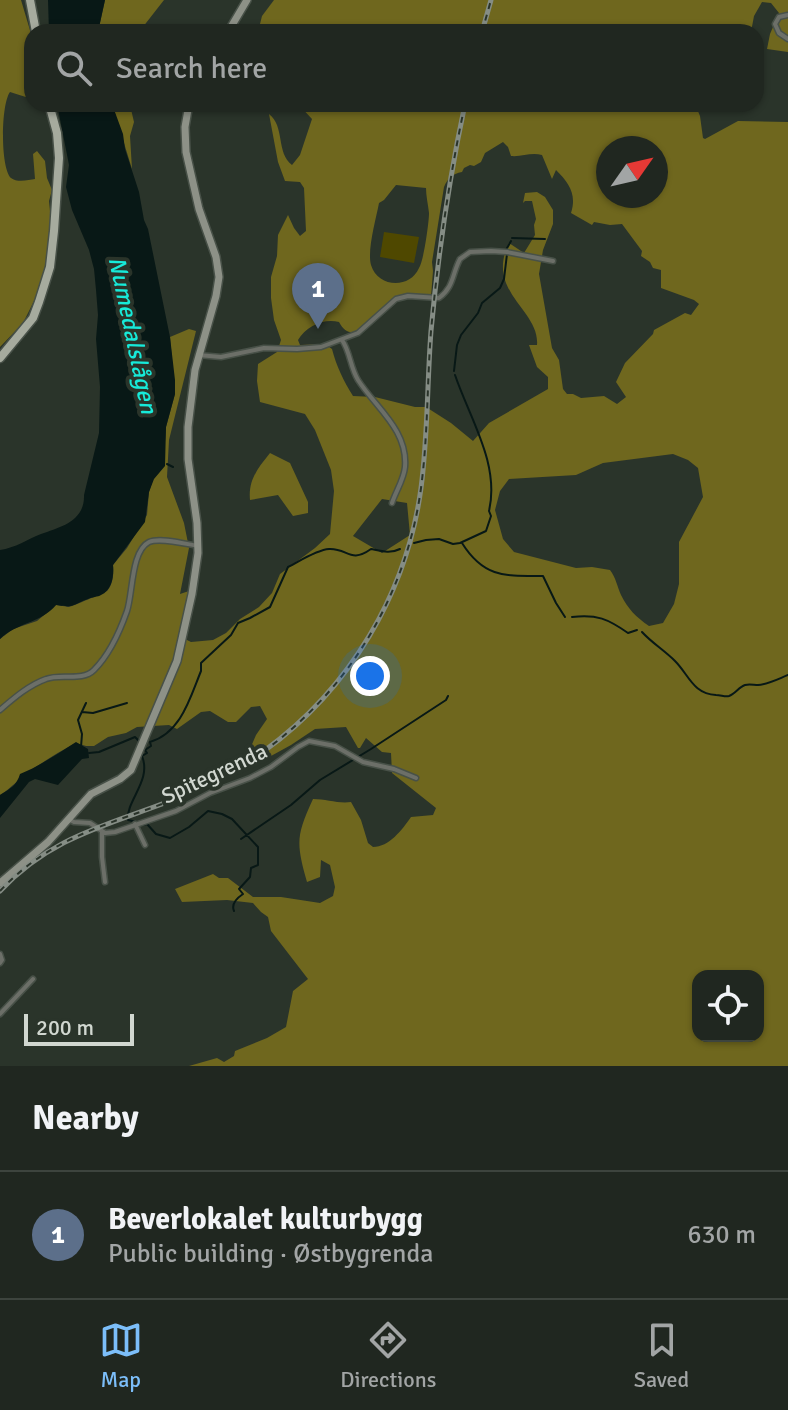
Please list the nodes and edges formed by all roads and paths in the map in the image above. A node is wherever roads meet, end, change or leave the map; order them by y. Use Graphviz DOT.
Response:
graph roads {
  1 [pos="30,0"];
  2 [pos="247,0"];
  3 [pos="788,15"];
  4 [pos="34,24"];
  5 [pos="233,24"];
  6 [pos="788,39"];
  7 [pos="51,112"];
  8 [pos="188,112"];
  9 [pos="553,261"];
  10 [pos="342,340"];
  11 [pos="198,355"];
  12 [pos="0,358"];
  13 [pos="392,503"];
  14 [pos="198,546"];
  15 [pos="0,710"];
  16 [pos="416,778"];
  17 [pos="68,819"];
  18 [pos="135,824"];
  19 [pos="102,831"];
  20 [pos="145,845"];
  21 [pos="105,882"];
  22 [pos="0,883"];
  23 [pos="0,954"];
  24 [pos="0,963"];
  25 [pos="33,979"];
  26 [pos="0,1014"];
  1 -- 4 [label="main road"];
  2 -- 5 [label="main road"];
  3 -- 6 [label="street"];
  7 -- 12 [label="main road"];
  8 -- 11 [label="main road"];
  9 -- 10 [label="street"];
  10 -- 11 [label="street"];
  10 -- 13 [label="street"];
  11 -- 14 [label="main road"];
  14 -- 15 [label="street"];
  14 -- 17 [label="main road"];
  16 -- 18 [label="street, Spitegrenda"];
  17 -- 19 [label="street"];
  17 -- 22 [label="main road"];
  18 -- 19 [label="street, Spitegrenda"];
  18 -- 20 [label="street"];
  19 -- 21 [label="street"];
  23 -- 24 [label="street"];
  25 -- 26 [label="street"];
}
